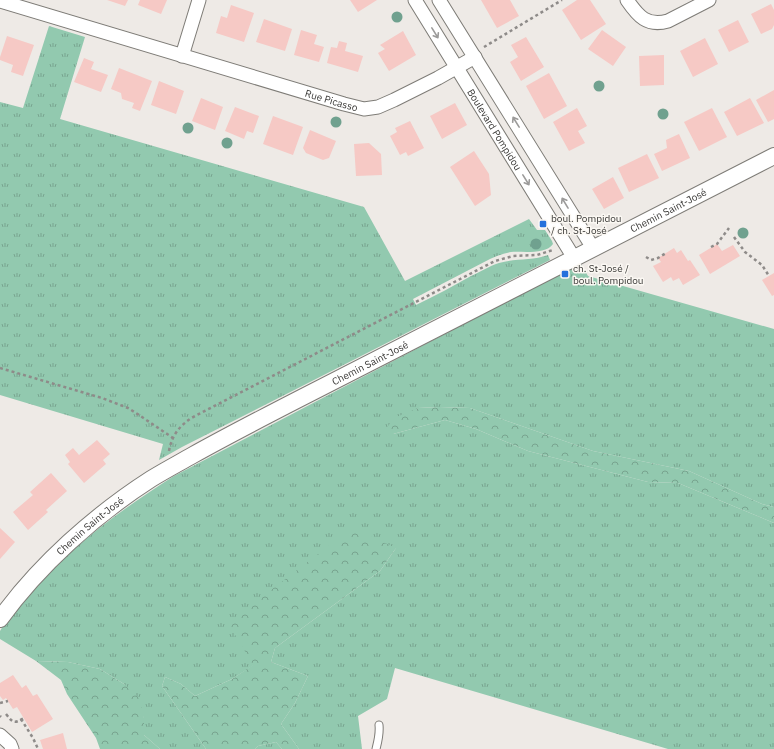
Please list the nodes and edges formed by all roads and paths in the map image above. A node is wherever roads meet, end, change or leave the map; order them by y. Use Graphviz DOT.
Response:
graph roads {
  1 [pos="199,0"];
  2 [pos="415,0"];
  3 [pos="439,0"];
  4 [pos="562,0"];
  5 [pos="627,0"];
  6 [pos="709,0"];
  7 [pos="0,1"];
  8 [pos="477,54"];
  9 [pos="182,56"];
  10 [pos="456,68"];
  11 [pos="774,156"];
  12 [pos="729,228"];
  13 [pos="734,237"];
  14 [pos="711,247"];
  15 [pos="593,248"];
  16 [pos="555,250"];
  17 [pos="666,253"];
  18 [pos="646,257"];
  19 [pos="574,258"];
  20 [pos="769,276"];
  21 [pos="0,368"];
  22 [pos="173,438"];
  23 [pos="168,454"];
  24 [pos="0,619"];
  25 [pos="8,701"];
  26 [pos="0,704"];
  27 [pos="6,714"];
  28 [pos="378,726"];
  29 [pos="0,735"];
  30 [pos="12,749"];
  31 [pos="38,749"];
  32 [pos="376,749"];
  1 -- 9 [label="street"];
  2 -- 10 [label="street, Boulevard Pompidou, one-way"];
  3 -- 8 [label="street"];
  4 -- 8 [label="path"];
  5 -- 6 [label="street"];
  7 -- 9 [label="street, Rue Picasso"];
  8 -- 10 [label="street, Rue Picasso"];
  15 -- 8 [label="street, one-way"];
  9 -- 10 [label="street, Rue Picasso"];
  10 -- 19 [label="street, Boulevard Pompidou, one-way"];
  11 -- 15 [label="street, Chemin Saint-José"];
  12 -- 14 [label="path"];
  13 -- 20 [label="path"];
  15 -- 19 [label="street, Chemin Saint-José"];
  16 -- 22 [label="path"];
  17 -- 18 [label="path"];
  19 -- 24 [label="street, Chemin Saint-José"];
  21 -- 22 [label="path"];
  22 -- 23 [label="path"];
  25 -- 26 [label="path"];
  27 -- 31 [label="path"];
  28 -- 32 [label="lane"];
  29 -- 30 [label="street"];
}
